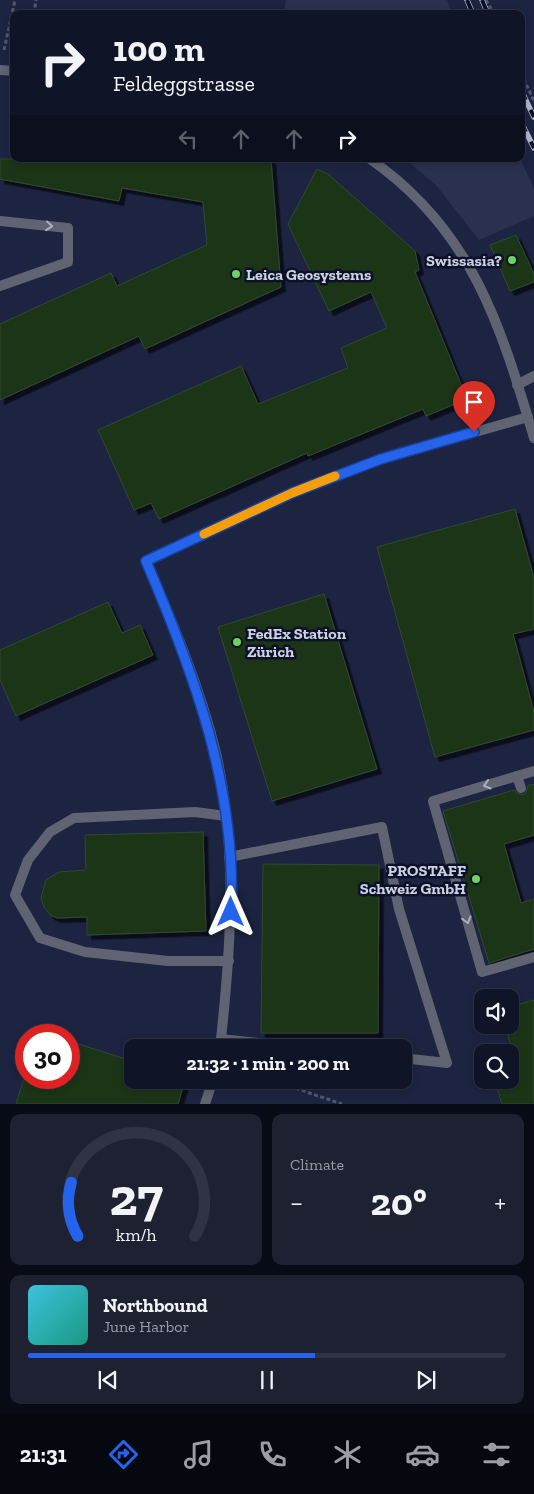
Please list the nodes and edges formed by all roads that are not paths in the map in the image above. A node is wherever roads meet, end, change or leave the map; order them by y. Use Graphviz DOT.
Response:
graph roads {
  1 [pos="374,162"];
  2 [pos="0,221"];
  3 [pos="0,286"];
  4 [pos="534,376"];
  5 [pos="517,385"];
  6 [pos="528,417"];
  7 [pos="534,438"];
  8 [pos="534,771"];
  9 [pos="517,776"];
  10 [pos="521,788"];
  11 [pos="226,816"];
  12 [pos="229,856"];
  13 [pos="534,957"];
  14 [pos="229,961"];
  15 [pos="221,1039"];
  16 [pos="412,1059"];
  17 [pos="210,1089"];
  18 [pos="205,1104"];
  1 -- 5 [label="street"];
  2 -- 3 [label="street, one-way"];
  4 -- 5 [label="street"];
  5 -- 6 [label="street"];
  6 -- 7 [label="street"];
  6 -- 11 [label="street"];
  8 -- 9 [label="street"];
  9 -- 10 [label="street"];
  9 -- 13 [label="street, one-way"];
  11 -- 12 [label="street"];
  11 -- 14 [label="street"];
  12 -- 14 [label="street"];
  12 -- 16 [label="street"];
  14 -- 15 [label="street"];
  17 -- 18 [label="street"];
}
